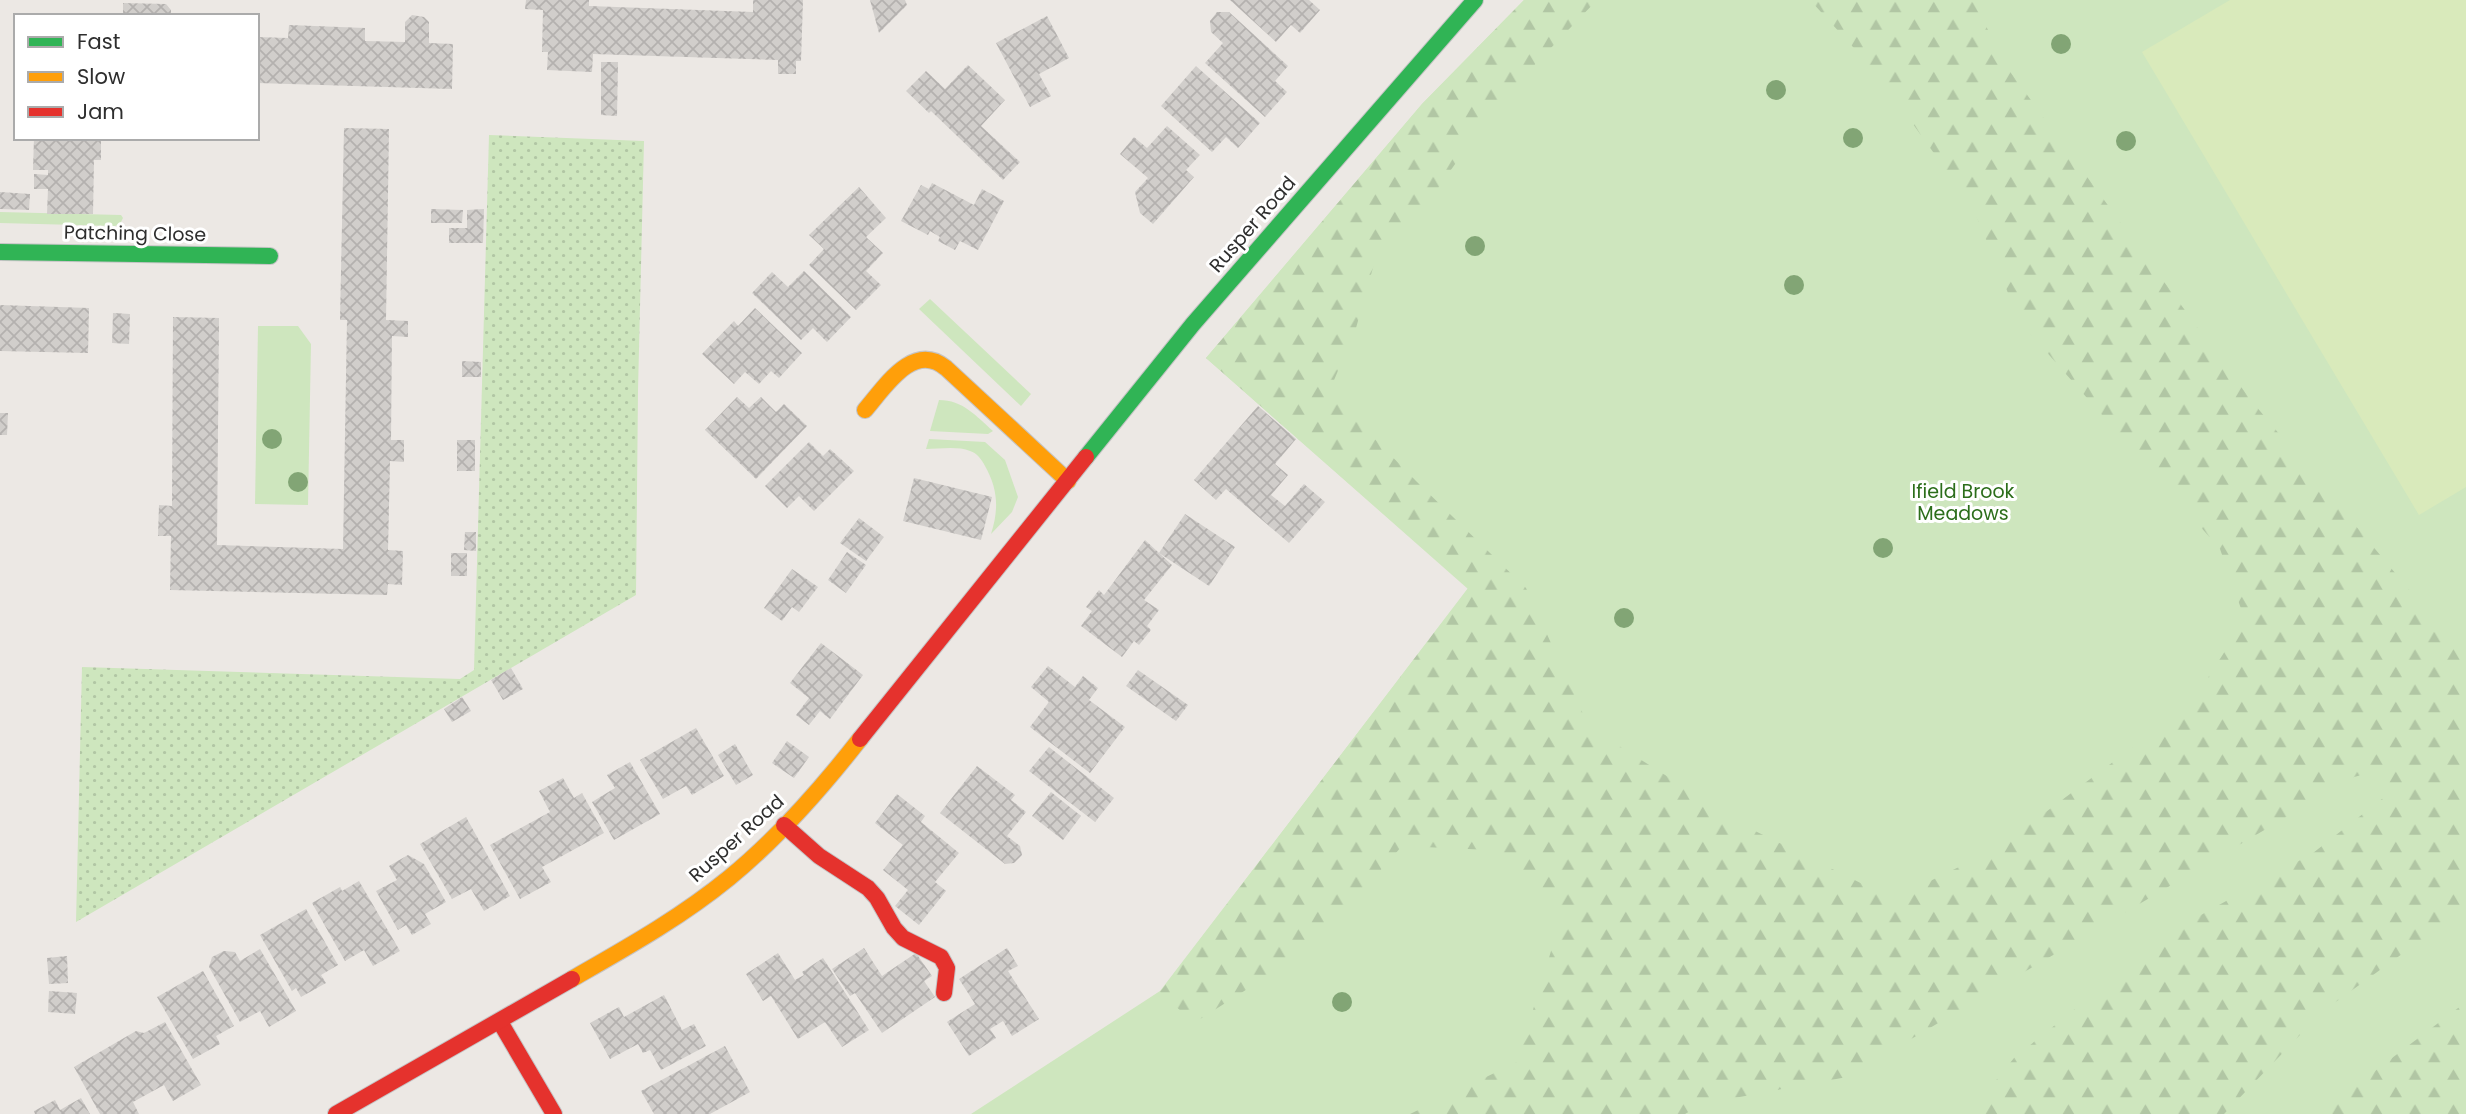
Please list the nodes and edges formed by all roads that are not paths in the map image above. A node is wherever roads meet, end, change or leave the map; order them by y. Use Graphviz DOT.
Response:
graph roads {
  1 [pos="1475,0"];
  2 [pos="0,252"];
  3 [pos="270,256"];
  4 [pos="865,410"];
  5 [pos="1068,481"];
  6 [pos="784,825"];
  7 [pos="944,993"];
  8 [pos="500,1022"];
  9 [pos="336,1114"];
  10 [pos="554,1114"];
  1 -- 5 [label="street, Rusper Road"];
  2 -- 3 [label="street, Patching Close"];
  4 -- 5 [label="street"];
  5 -- 6 [label="street, Rusper Road"];
  6 -- 7 [label="street"];
  6 -- 8 [label="street, Rusper Road"];
  8 -- 9 [label="street, Rusper Road"];
  8 -- 10 [label="street"];
}
